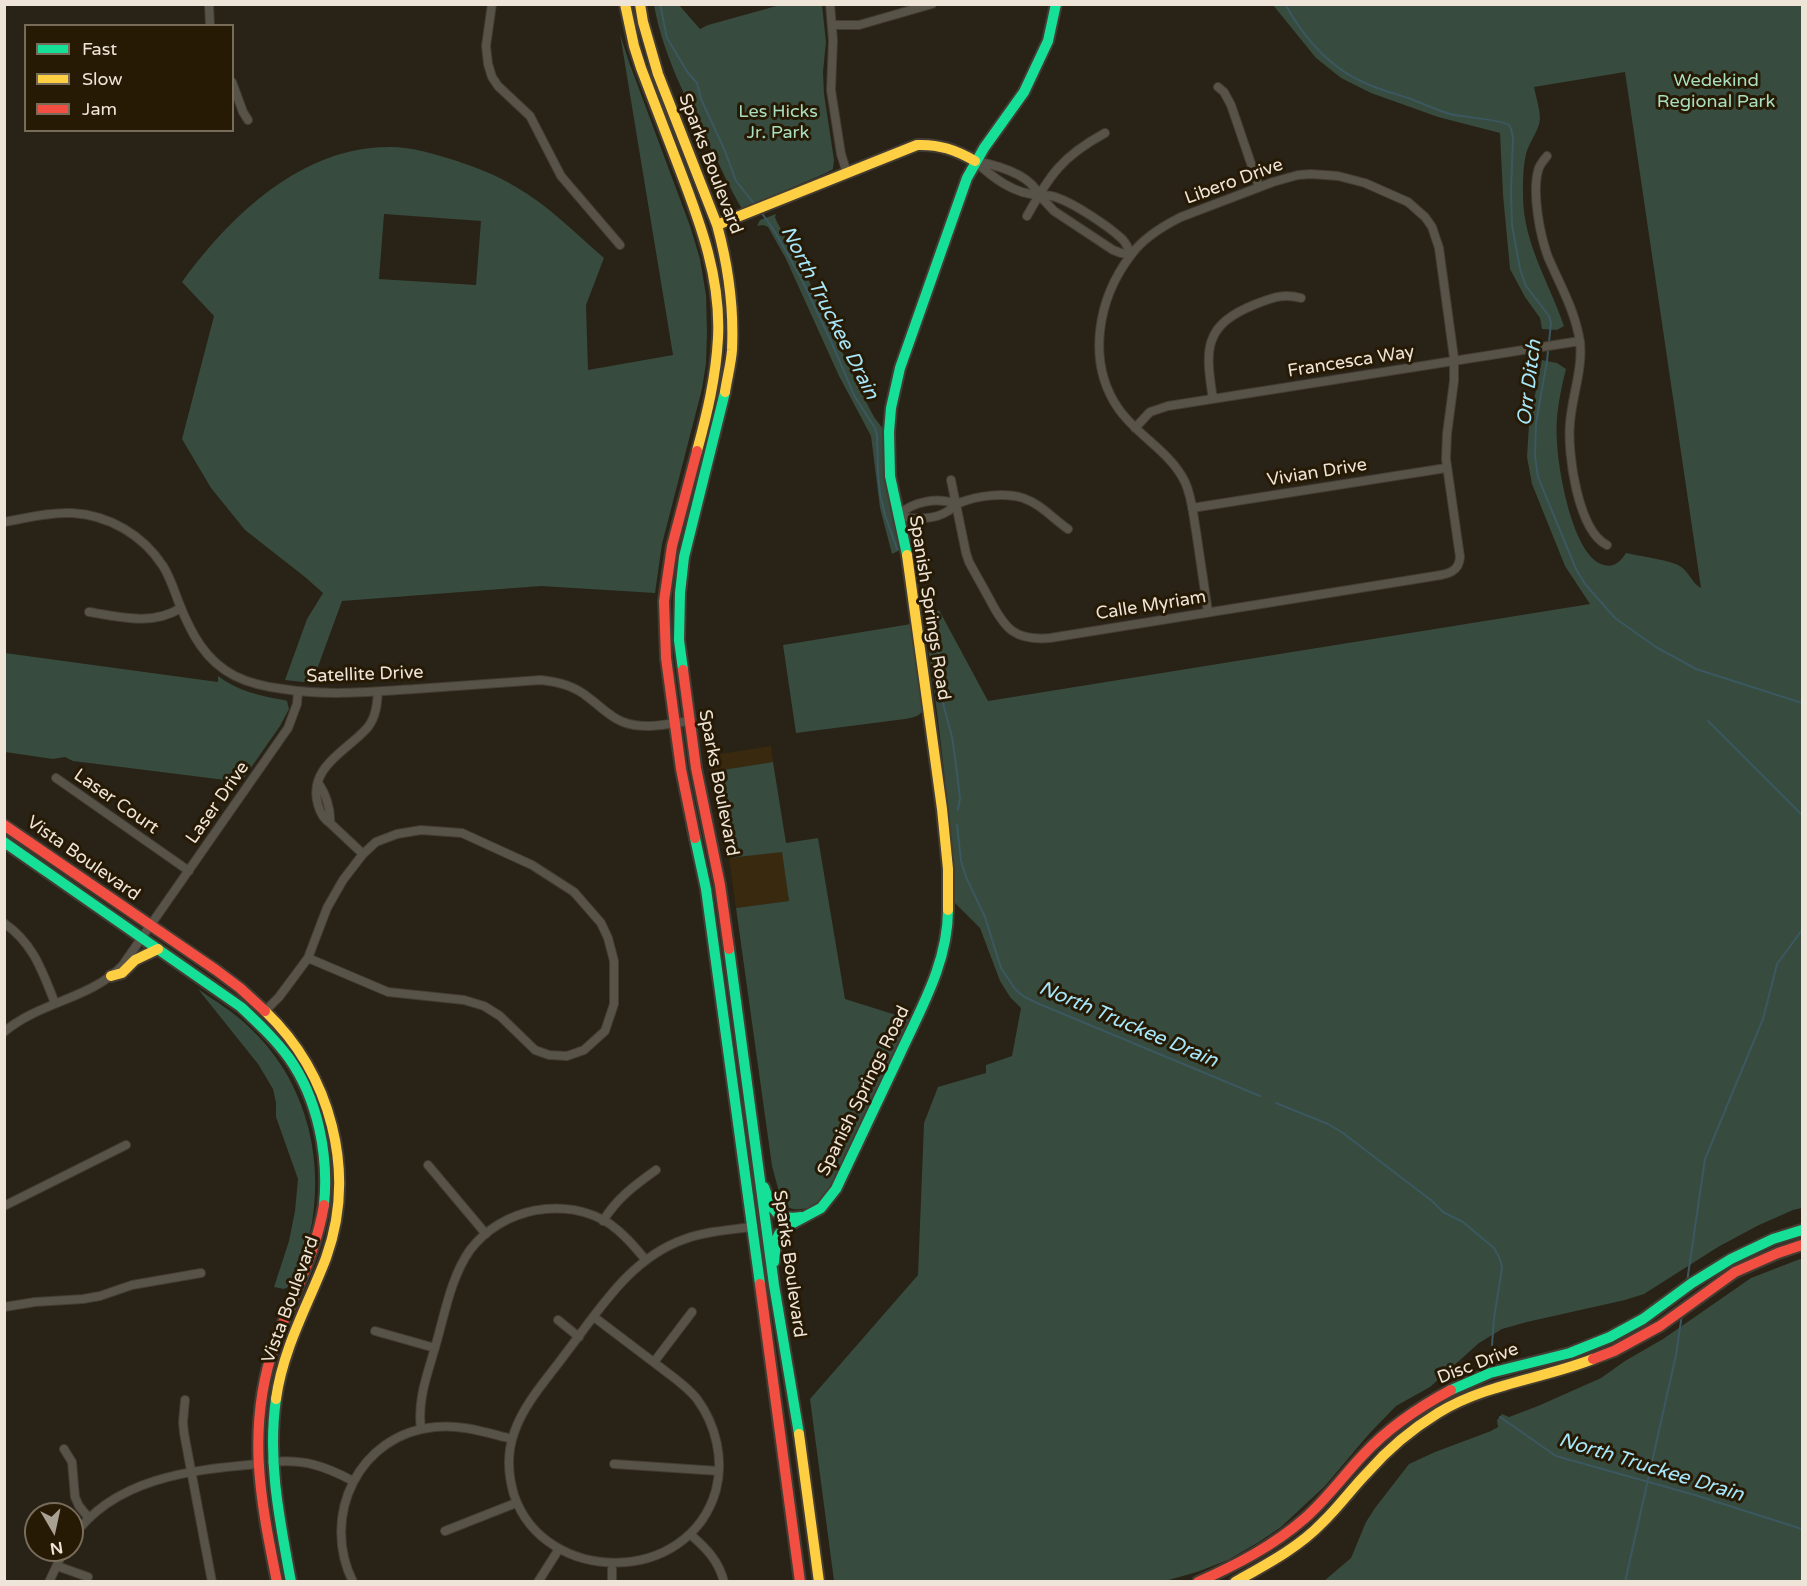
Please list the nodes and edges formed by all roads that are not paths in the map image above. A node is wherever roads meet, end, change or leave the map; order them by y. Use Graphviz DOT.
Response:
graph roads {
  1 [pos="209,4"];
  2 [pos="492,4"];
  3 [pos="625,4"];
  4 [pos="640,4"];
  5 [pos="830,4"];
  6 [pos="932,4"];
  7 [pos="1056,4"];
  8 [pos="210,24"];
  9 [pos="832,25"];
  10 [pos="234,87"];
  11 [pos="1218,87"];
  12 [pos="654,101"];
  13 [pos="248,120"];
  14 [pos="1105,133"];
  15 [pos="1547,156"];
  16 [pos="975,161"];
  17 [pos="847,173"];
  18 [pos="1259,187"];
  19 [pos="1039,195"];
  20 [pos="1028,216"];
  21 [pos="717,225"];
  22 [pos="620,245"];
  23 [pos="1131,254"];
  24 [pos="714,278"];
  25 [pos="1301,298"];
  26 [pos="1580,341"];
  27 [pos="1454,361"];
  28 [pos="1213,399"];
  29 [pos="1135,428"];
  30 [pos="1446,468"];
  31 [pos="951,480"];
  32 [pos="957,504"];
  33 [pos="1192,508"];
  34 [pos="898,515"];
  35 [pos="4,522"];
  36 [pos="1068,529"];
  37 [pos="1607,545"];
  38 [pos="1457,568"];
  39 [pos="181,608"];
  40 [pos="89,612"];
  41 [pos="1208,612"];
  42 [pos="298,692"];
  43 [pos="378,692"];
  44 [pos="689,721"];
  45 [pos="674,723"];
  46 [pos="56,778"];
  47 [pos="318,783"];
  48 [pos="327,803"];
  49 [pos="318,806"];
  50 [pos="330,823"];
  51 [pos="4,825"];
  52 [pos="4,842"];
  53 [pos="363,854"];
  54 [pos="189,871"];
  55 [pos="4,923"];
  56 [pos="151,926"];
  57 [pos="142,939"];
  58 [pos="158,950"];
  59 [pos="308,958"];
  60 [pos="111,976"];
  61 [pos="55,1003"];
  62 [pos="266,1010"];
  63 [pos="4,1032"];
  64 [pos="748,1086"];
  65 [pos="126,1145"];
  66 [pos="428,1165"];
  67 [pos="656,1170"];
  68 [pos="760,1173"];
  69 [pos="4,1206"];
  70 [pos="808,1215"];
  71 [pos="603,1221"];
  72 [pos="752,1227"];
  73 [pos="1803,1230"];
  74 [pos="486,1234"];
  75 [pos="1803,1245"];
  76 [pos="645,1260"];
  77 [pos="201,1273"];
  78 [pos="774,1280"];
  79 [pos="4,1306"];
  80 [pos="692,1312"];
  81 [pos="594,1317"];
  82 [pos="558,1320"];
  83 [pos="375,1331"];
  84 [pos="579,1337"];
  85 [pos="435,1348"];
  86 [pos="654,1362"];
  87 [pos="789,1370"];
  88 [pos="264,1378"];
  89 [pos="184,1401"];
  90 [pos="421,1429"];
  91 [pos="512,1439"];
  92 [pos="64,1449"];
  93 [pos="272,1462"];
  94 [pos="258,1464"];
  95 [pos="614,1464"];
  96 [pos="191,1471"];
  97 [pos="719,1471"];
  98 [pos="353,1481"];
  99 [pos="516,1503"];
  100 [pos="88,1518"];
  101 [pos="792,1522"];
  102 [pos="84,1523"];
  103 [pos="445,1531"];
  104 [pos="692,1535"];
  105 [pos="557,1552"];
  106 [pos="59,1562"];
  107 [pos="57,1566"];
  108 [pos="612,1569"];
  109 [pos="88,1577"];
  110 [pos="49,1581"];
  111 [pos="212,1581"];
  112 [pos="277,1581"];
  113 [pos="291,1581"];
  114 [pos="354,1581"];
  115 [pos="538,1581"];
  116 [pos="612,1581"];
  117 [pos="724,1581"];
  118 [pos="792,1581"];
  119 [pos="800,1581"];
  120 [pos="819,1581"];
  121 [pos="1198,1581"];
  122 [pos="1235,1581"];
  1 -- 8 [label="street"];
  2 -- 22 [label="street"];
  3 -- 12 [label="main road, Sparks Boulevard"];
  4 -- 21 [label="main road, Sparks Boulevard"];
  5 -- 9 [label="street"];
  6 -- 9 [label="street"];
  7 -- 16 [label="main road, Spanish Springs Road"];
  9 -- 17 [label="street"];
  10 -- 13 [label="street"];
  11 -- 18 [label="street"];
  12 -- 21 [label="main road"];
  12 -- 24 [label="main road, Sparks Boulevard"];
  14 -- 19 [label="street"];
  15 -- 26 [label="street"];
  16 -- 17 [label="main road"];
  16 -- 19 [label="street"];
  16 -- 19 [label="street"];
  16 -- 34 [label="main road, Spanish Springs Road"];
  17 -- 21 [label="main road"];
  18 -- 23 [label="street, Libero Drive"];
  18 -- 27 [label="street, Libero Drive"];
  19 -- 20 [label="street"];
  19 -- 23 [label="street"];
  19 -- 23 [label="street"];
  21 -- 24 [label="main road"];
  21 -- 44 [label="main road, Sparks Boulevard"];
  23 -- 29 [label="street, Libero Drive"];
  24 -- 45 [label="main road, Sparks Boulevard"];
  25 -- 28 [label="street"];
  26 -- 27 [label="street, Francesca Way"];
  26 -- 37 [label="street"];
  27 -- 28 [label="street, Francesca Way"];
  27 -- 30 [label="street, Libero Drive"];
  28 -- 29 [label="street, Francesca Way"];
  29 -- 33 [label="street, Libero Drive"];
  30 -- 33 [label="street, Vivian Drive"];
  30 -- 38 [label="street, Libero Drive"];
  31 -- 32 [label="street, Calle Myriam"];
  32 -- 34 [label="street"];
  32 -- 34 [label="street"];
  32 -- 36 [label="street"];
  32 -- 41 [label="street, Calle Myriam"];
  33 -- 41 [label="street, Libero Drive"];
  34 -- 70 [label="main road, Spanish Springs Road"];
  35 -- 39 [label="street, Satellite Drive"];
  38 -- 41 [label="street, Calle Myriam"];
  39 -- 40 [label="street"];
  39 -- 42 [label="street, Satellite Drive"];
  42 -- 43 [label="street, Satellite Drive"];
  42 -- 54 [label="street, Laser Drive"];
  43 -- 45 [label="street, Satellite Drive"];
  43 -- 47 [label="street"];
  44 -- 45 [label="street, Satellite Drive"];
  44 -- 64 [label="main road, Sparks Boulevard"];
  45 -- 72 [label="main road, Sparks Boulevard"];
  46 -- 54 [label="street, Laser Court"];
  47 -- 48 [label="street"];
  47 -- 49 [label="street"];
  48 -- 49 [label="street"];
  48 -- 50 [label="street"];
  49 -- 50 [label="street"];
  50 -- 53 [label="street"];
  51 -- 56 [label="main road, Vista Boulevard"];
  52 -- 57 [label="main road, Vista Boulevard"];
  53 -- 59 [label="street"];
  53 -- 59 [label="street"];
  54 -- 56 [label="street, Laser Drive"];
  55 -- 61 [label="street"];
  56 -- 57 [label="street, Laser Drive"];
  56 -- 62 [label="main road, Vista Boulevard"];
  57 -- 58 [label="main road, Vista Boulevard"];
  57 -- 60 [label="street, Laser Drive"];
  58 -- 60 [label="main road"];
  58 -- 88 [label="main road, Vista Boulevard"];
  59 -- 62 [label="street"];
  60 -- 61 [label="street, Laser Drive"];
  61 -- 63 [label="street, Laser Drive"];
  62 -- 93 [label="main road, Vista Boulevard"];
  64 -- 68 [label="main road, Sparks Boulevard"];
  64 -- 72 [label="main road"];
  65 -- 69 [label="street"];
  66 -- 74 [label="street"];
  67 -- 71 [label="street"];
  68 -- 70 [label="main road"];
  68 -- 78 [label="main road, Sparks Boulevard"];
  70 -- 78 [label="main road, Spanish Springs Road"];
  71 -- 74 [label="street"];
  71 -- 76 [label="street"];
  72 -- 76 [label="street"];
  72 -- 87 [label="main road"];
  72 -- 101 [label="main road, Sparks Boulevard"];
  73 -- 121 [label="main road, Disc Drive"];
  74 -- 85 [label="street"];
  75 -- 122 [label="main road, Disc Drive"];
  76 -- 81 [label="street"];
  77 -- 79 [label="street"];
  78 -- 87 [label="main road, Sparks Boulevard"];
  80 -- 86 [label="street"];
  81 -- 84 [label="street"];
  81 -- 86 [label="street"];
  82 -- 84 [label="street"];
  83 -- 85 [label="street"];
  84 -- 91 [label="street"];
  85 -- 90 [label="street"];
  86 -- 97 [label="street"];
  87 -- 120 [label="main road, Sparks Boulevard"];
  88 -- 93 [label="main road"];
  88 -- 94 [label="main road, Vista Boulevard"];
  89 -- 96 [label="street"];
  90 -- 91 [label="street"];
  90 -- 98 [label="street"];
  91 -- 99 [label="street"];
  92 -- 100 [label="street"];
  93 -- 98 [label="street"];
  93 -- 113 [label="main road, Vista Boulevard"];
  94 -- 96 [label="street"];
  94 -- 112 [label="main road, Vista Boulevard"];
  95 -- 97 [label="street"];
  96 -- 100 [label="street"];
  96 -- 111 [label="street"];
  97 -- 104 [label="street"];
  98 -- 114 [label="street"];
  99 -- 103 [label="street"];
  99 -- 105 [label="street"];
  100 -- 102 [label="street"];
  101 -- 118 [label="main road"];
  101 -- 119 [label="main road, Sparks Boulevard"];
  104 -- 108 [label="street"];
  104 -- 117 [label="street"];
  105 -- 108 [label="street"];
  105 -- 115 [label="street"];
  106 -- 107 [label="street"];
  107 -- 109 [label="street"];
  107 -- 110 [label="street"];
  108 -- 116 [label="street"];
}
